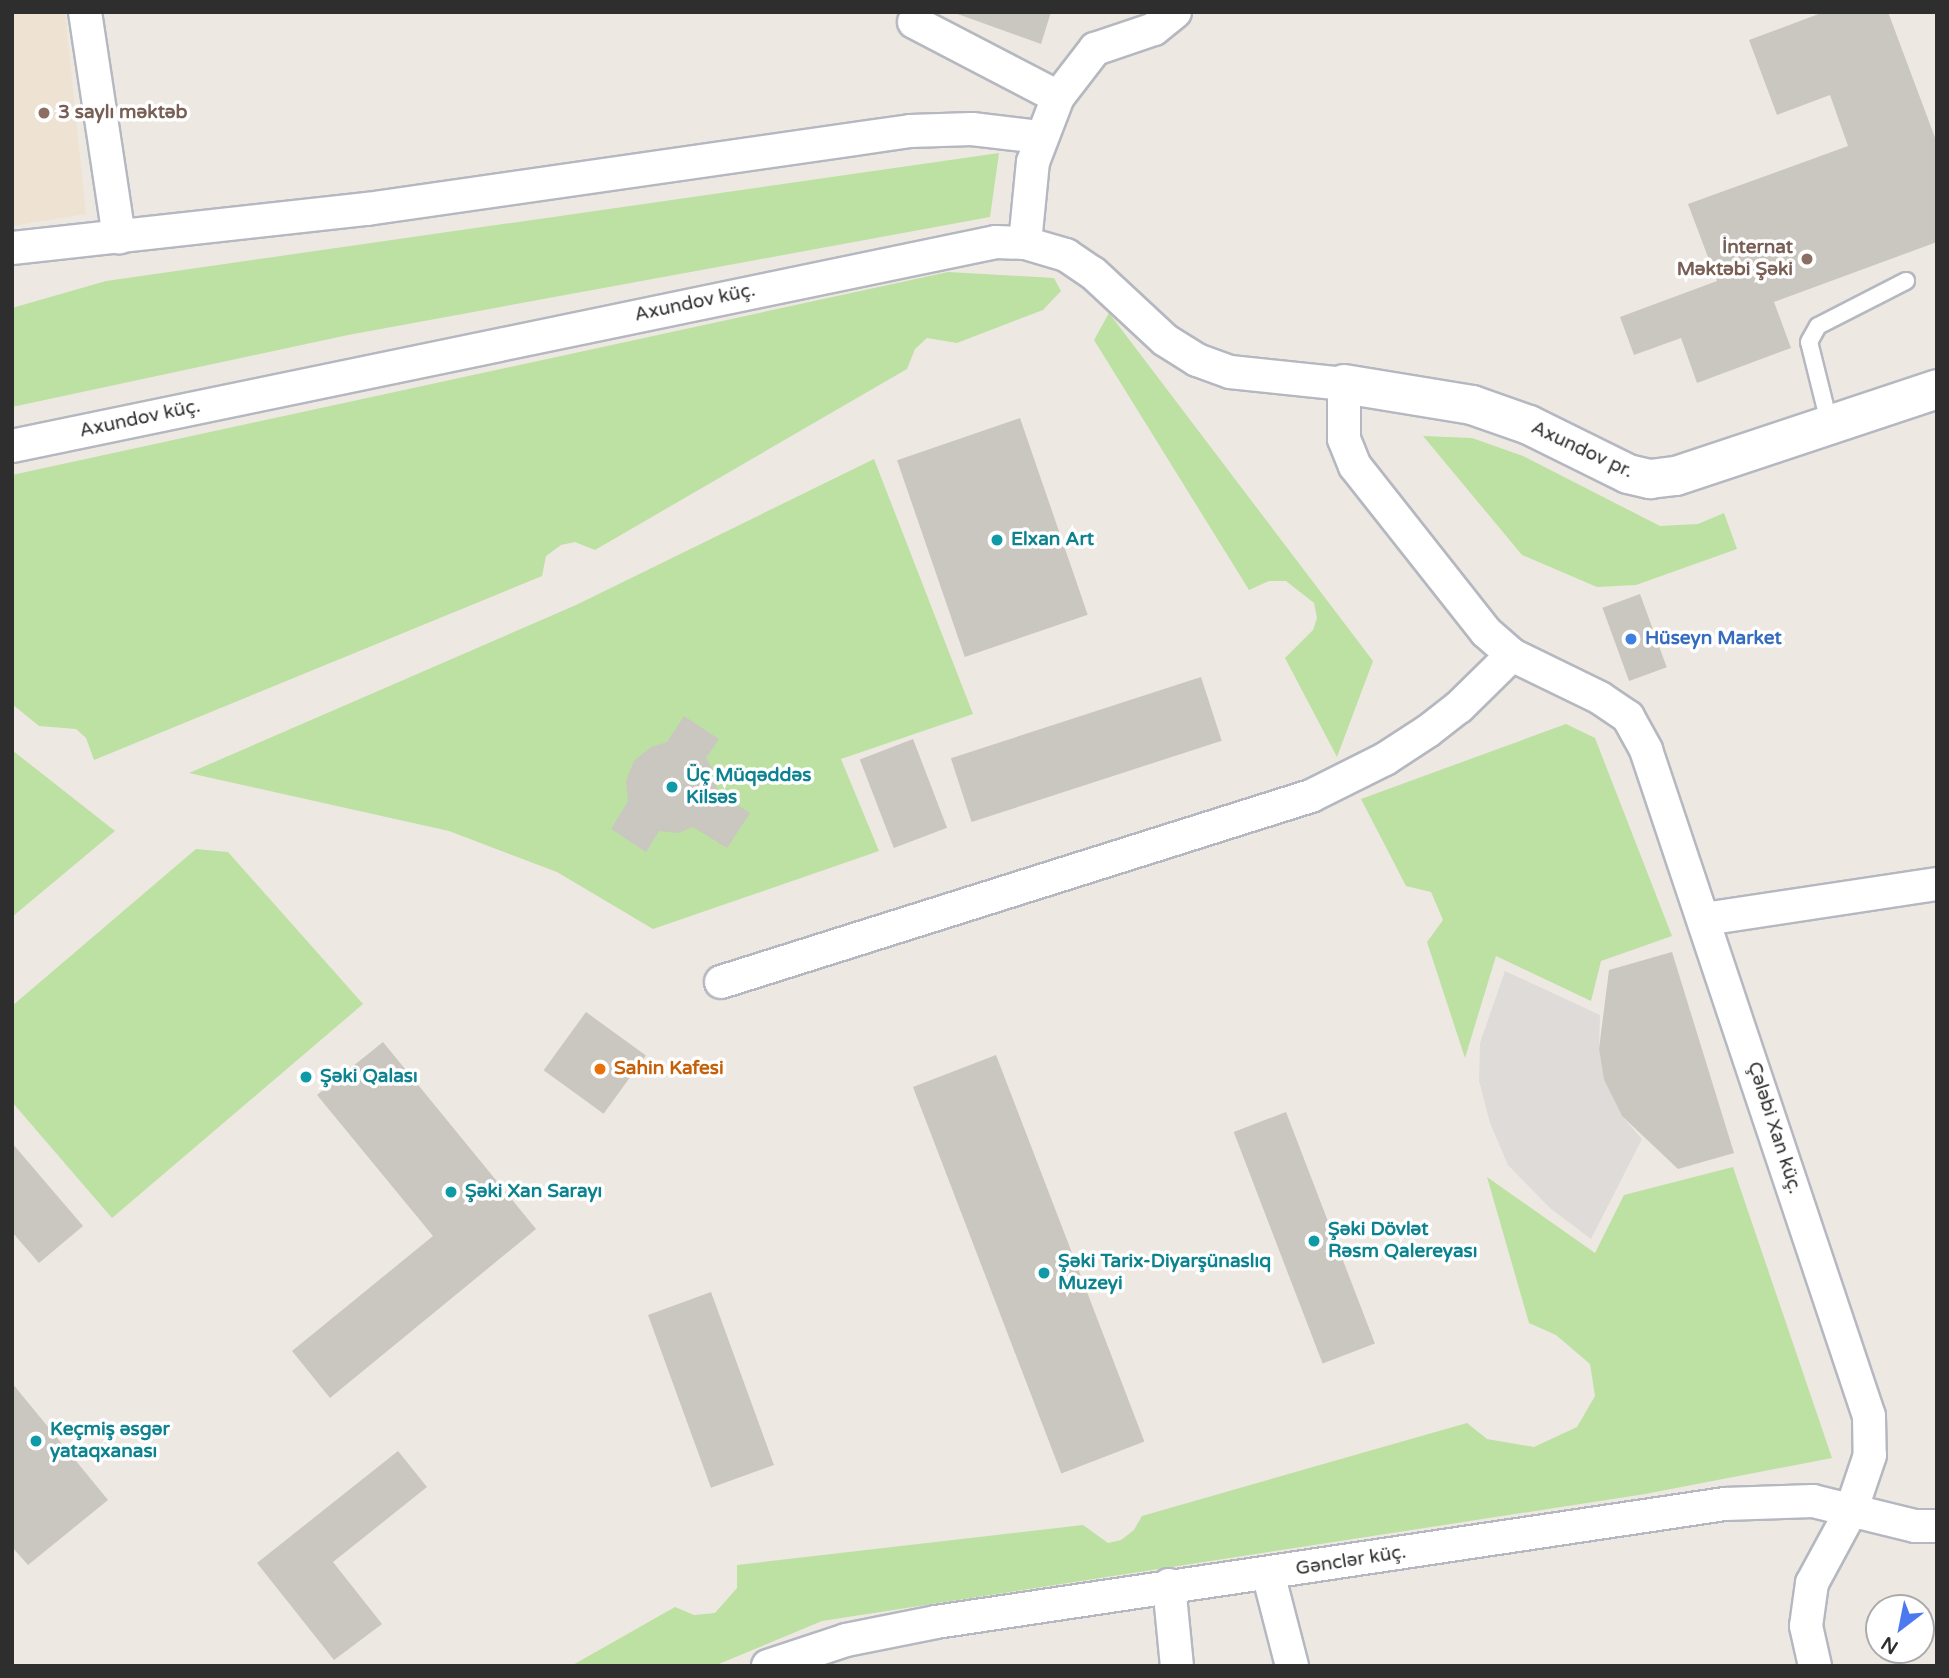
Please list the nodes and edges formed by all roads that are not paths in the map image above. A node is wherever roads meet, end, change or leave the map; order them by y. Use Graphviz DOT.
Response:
graph roads {
  1 [pos="85,12"];
  2 [pos="1175,12"];
  3 [pos="914,22"];
  4 [pos="1058,97"];
  5 [pos="1039,136"];
  6 [pos="119,237"];
  7 [pos="1025,243"];
  8 [pos="12,248"];
  9 [pos="1906,281"];
  10 [pos="1344,384"];
  11 [pos="1937,389"];
  12 [pos="1829,422"];
  13 [pos="12,446"];
  14 [pos="1512,655"];
  15 [pos="1937,884"];
  16 [pos="1705,919"];
  17 [pos="721,982"];
  18 [pos="1851,1511"];
  19 [pos="1937,1526"];
  20 [pos="1268,1573"];
  21 [pos="1169,1585"];
  22 [pos="849,1653"];
  23 [pos="768,1666"];
  24 [pos="1177,1666"];
  25 [pos="1292,1666"];
  26 [pos="1815,1666"];
  1 -- 6 [label="street"];
  2 -- 4 [label="street"];
  3 -- 4 [label="street"];
  4 -- 5 [label="street"];
  5 -- 6 [label="street"];
  5 -- 7 [label="street"];
  6 -- 8 [label="street"];
  7 -- 10 [label="street, Axundov küç."];
  7 -- 13 [label="street, Axundov küç."];
  9 -- 12 [label="lane"];
  10 -- 12 [label="street, Axundov pr."];
  10 -- 14 [label="street, Çələbi Xan küç."];
  11 -- 12 [label="street, Axundov pr."];
  14 -- 16 [label="street, Çələbi Xan küç."];
  14 -- 17 [label="street"];
  15 -- 16 [label="street"];
  16 -- 18 [label="street, Çələbi Xan küç."];
  18 -- 19 [label="street, Gənclər küç."];
  18 -- 20 [label="street, Gənclər küç."];
  18 -- 26 [label="street, Çələbi Xan küç."];
  20 -- 21 [label="street, Gənclər küç."];
  20 -- 25 [label="street"];
  21 -- 22 [label="street, Gənclər küç."];
  21 -- 24 [label="street"];
  22 -- 23 [label="street, Gənclər küç."];
}
